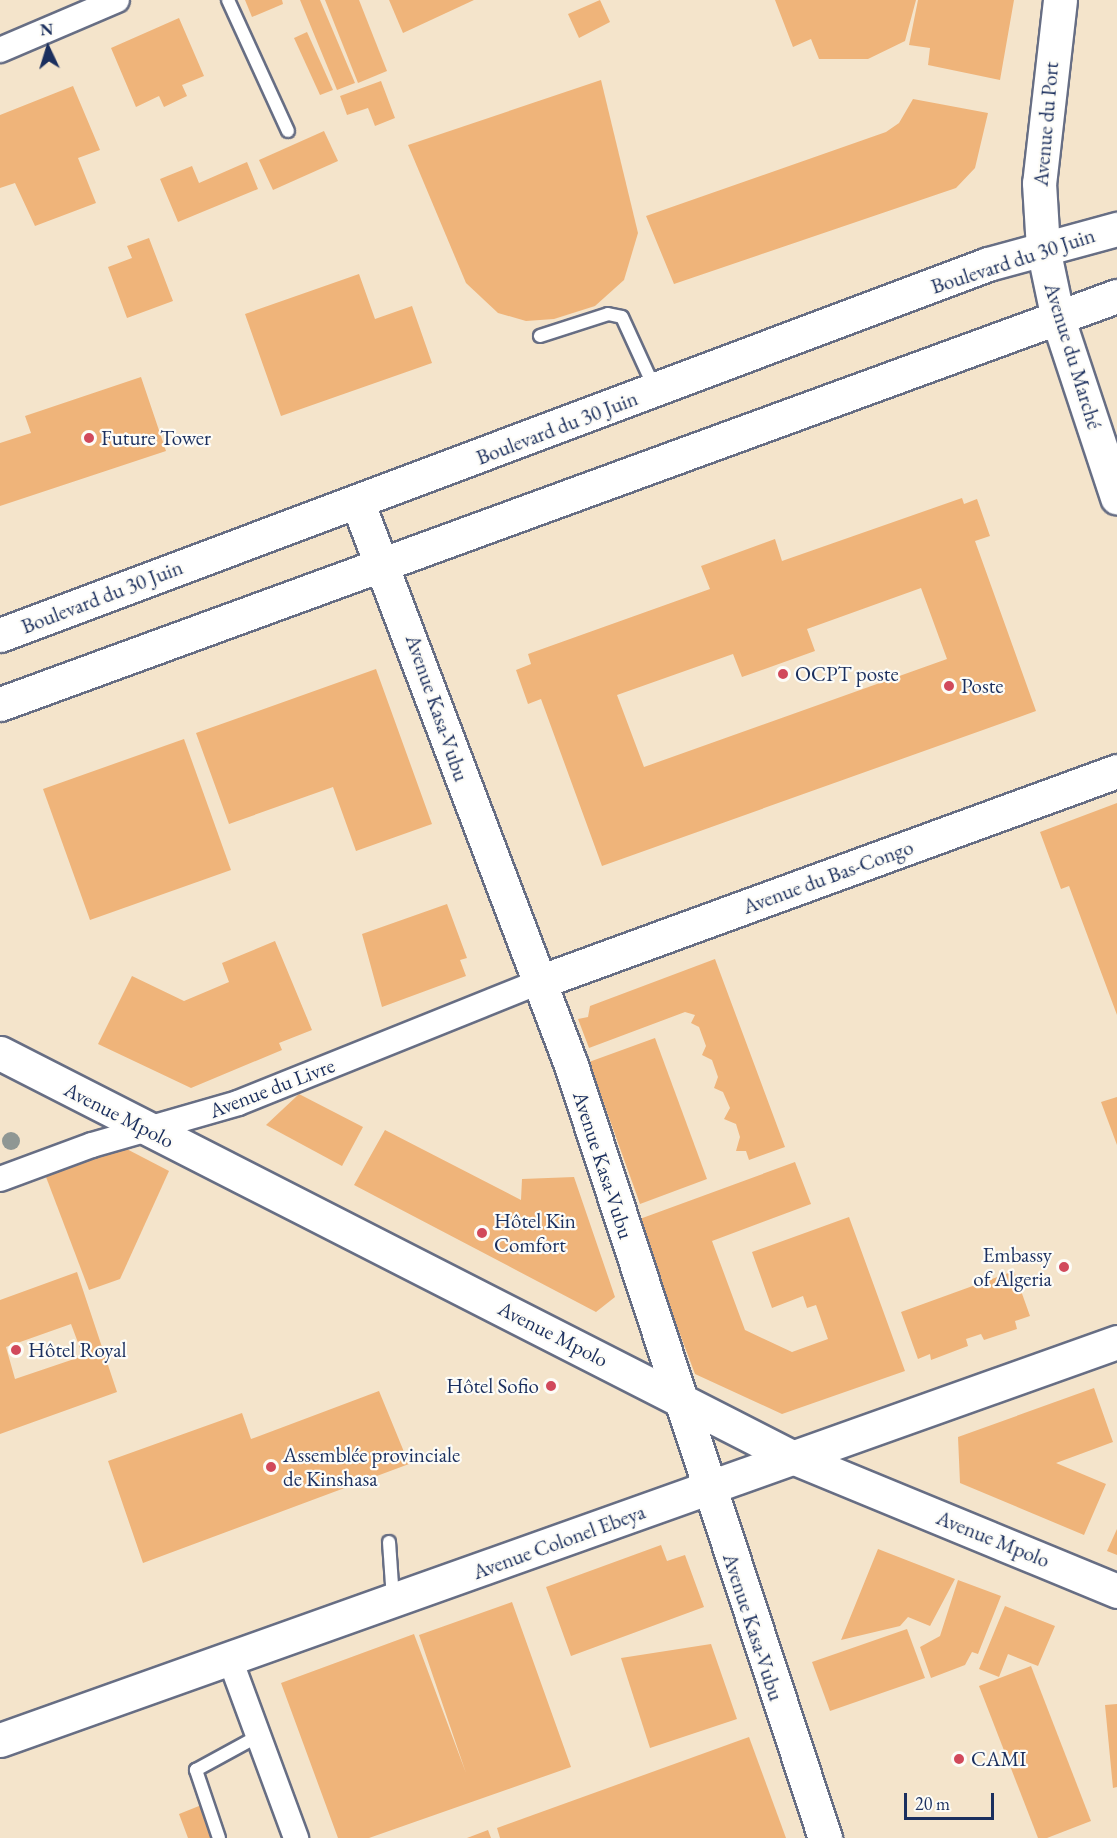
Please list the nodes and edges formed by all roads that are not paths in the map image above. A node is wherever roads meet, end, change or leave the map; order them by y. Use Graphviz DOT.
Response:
graph roads {
  1 [pos="117,0"];
  2 [pos="228,0"];
  3 [pos="1060,0"];
  4 [pos="0,50"];
  5 [pos="288,131"];
  6 [pos="1117,229"];
  7 [pos="1043,248"];
  8 [pos="1117,296"];
  9 [pos="1058,319"];
  10 [pos="540,336"];
  11 [pos="655,391"];
  12 [pos="1117,497"];
  13 [pos="357,501"];
  14 [pos="383,564"];
  15 [pos="0,635"];
  16 [pos="0,704"];
  17 [pos="1117,771"];
  18 [pos="539,982"];
  19 [pos="0,1053"];
  20 [pos="148,1132"];
  21 [pos="0,1179"];
  22 [pos="1117,1342"];
  23 [pos="679,1400"];
  24 [pos="790,1456"];
  25 [pos="708,1486"];
  26 [pos="389,1542"];
  27 [pos="1117,1591"];
  28 [pos="393,1603"];
  29 [pos="231,1662"];
  30 [pos="1,1736"];
  31 [pos="258,1736"];
  32 [pos="219,1838"];
  33 [pos="296,1838"];
  34 [pos="825,1838"];
  1 -- 4 [label="street"];
  2 -- 5 [label="lane"];
  3 -- 7 [label="main road, Avenue du Port"];
  6 -- 7 [label="main road, Boulevard du 30 Juin"];
  7 -- 9 [label="main road, Avenue du Marché"];
  7 -- 11 [label="main road, Boulevard du 30 Juin"];
  8 -- 9 [label="main road"];
  9 -- 12 [label="main road, Avenue du Marché"];
  9 -- 14 [label="main road"];
  10 -- 11 [label="lane"];
  11 -- 13 [label="main road, Boulevard du 30 Juin"];
  13 -- 14 [label="main road, Avenue Kasa-Vubu"];
  13 -- 15 [label="main road, Boulevard du 30 Juin"];
  14 -- 16 [label="main road"];
  14 -- 18 [label="main road, Avenue Kasa-Vubu"];
  17 -- 18 [label="main road, Avenue du Bas-Congo"];
  18 -- 20 [label="street, Avenue du Livre"];
  18 -- 23 [label="main road, Avenue Kasa-Vubu"];
  19 -- 20 [label="main road, Avenue Mpolo"];
  20 -- 21 [label="street, Avenue du Livre"];
  20 -- 23 [label="main road, Avenue Mpolo"];
  22 -- 24 [label="main road, Avenue Colonel Ebeya"];
  23 -- 24 [label="main road, Avenue Mpolo"];
  23 -- 25 [label="main road, Avenue Kasa-Vubu"];
  24 -- 25 [label="main road, Avenue Colonel Ebeya"];
  24 -- 27 [label="main road, Avenue Mpolo"];
  25 -- 28 [label="main road, Avenue Colonel Ebeya"];
  25 -- 34 [label="main road, Avenue Kasa-Vubu"];
  26 -- 28 [label="lane"];
  28 -- 29 [label="main road, Avenue Colonel Ebeya"];
  29 -- 30 [label="main road, Avenue Colonel Ebeya"];
  29 -- 31 [label="street"];
  31 -- 32 [label="lane"];
  31 -- 33 [label="street"];
}
